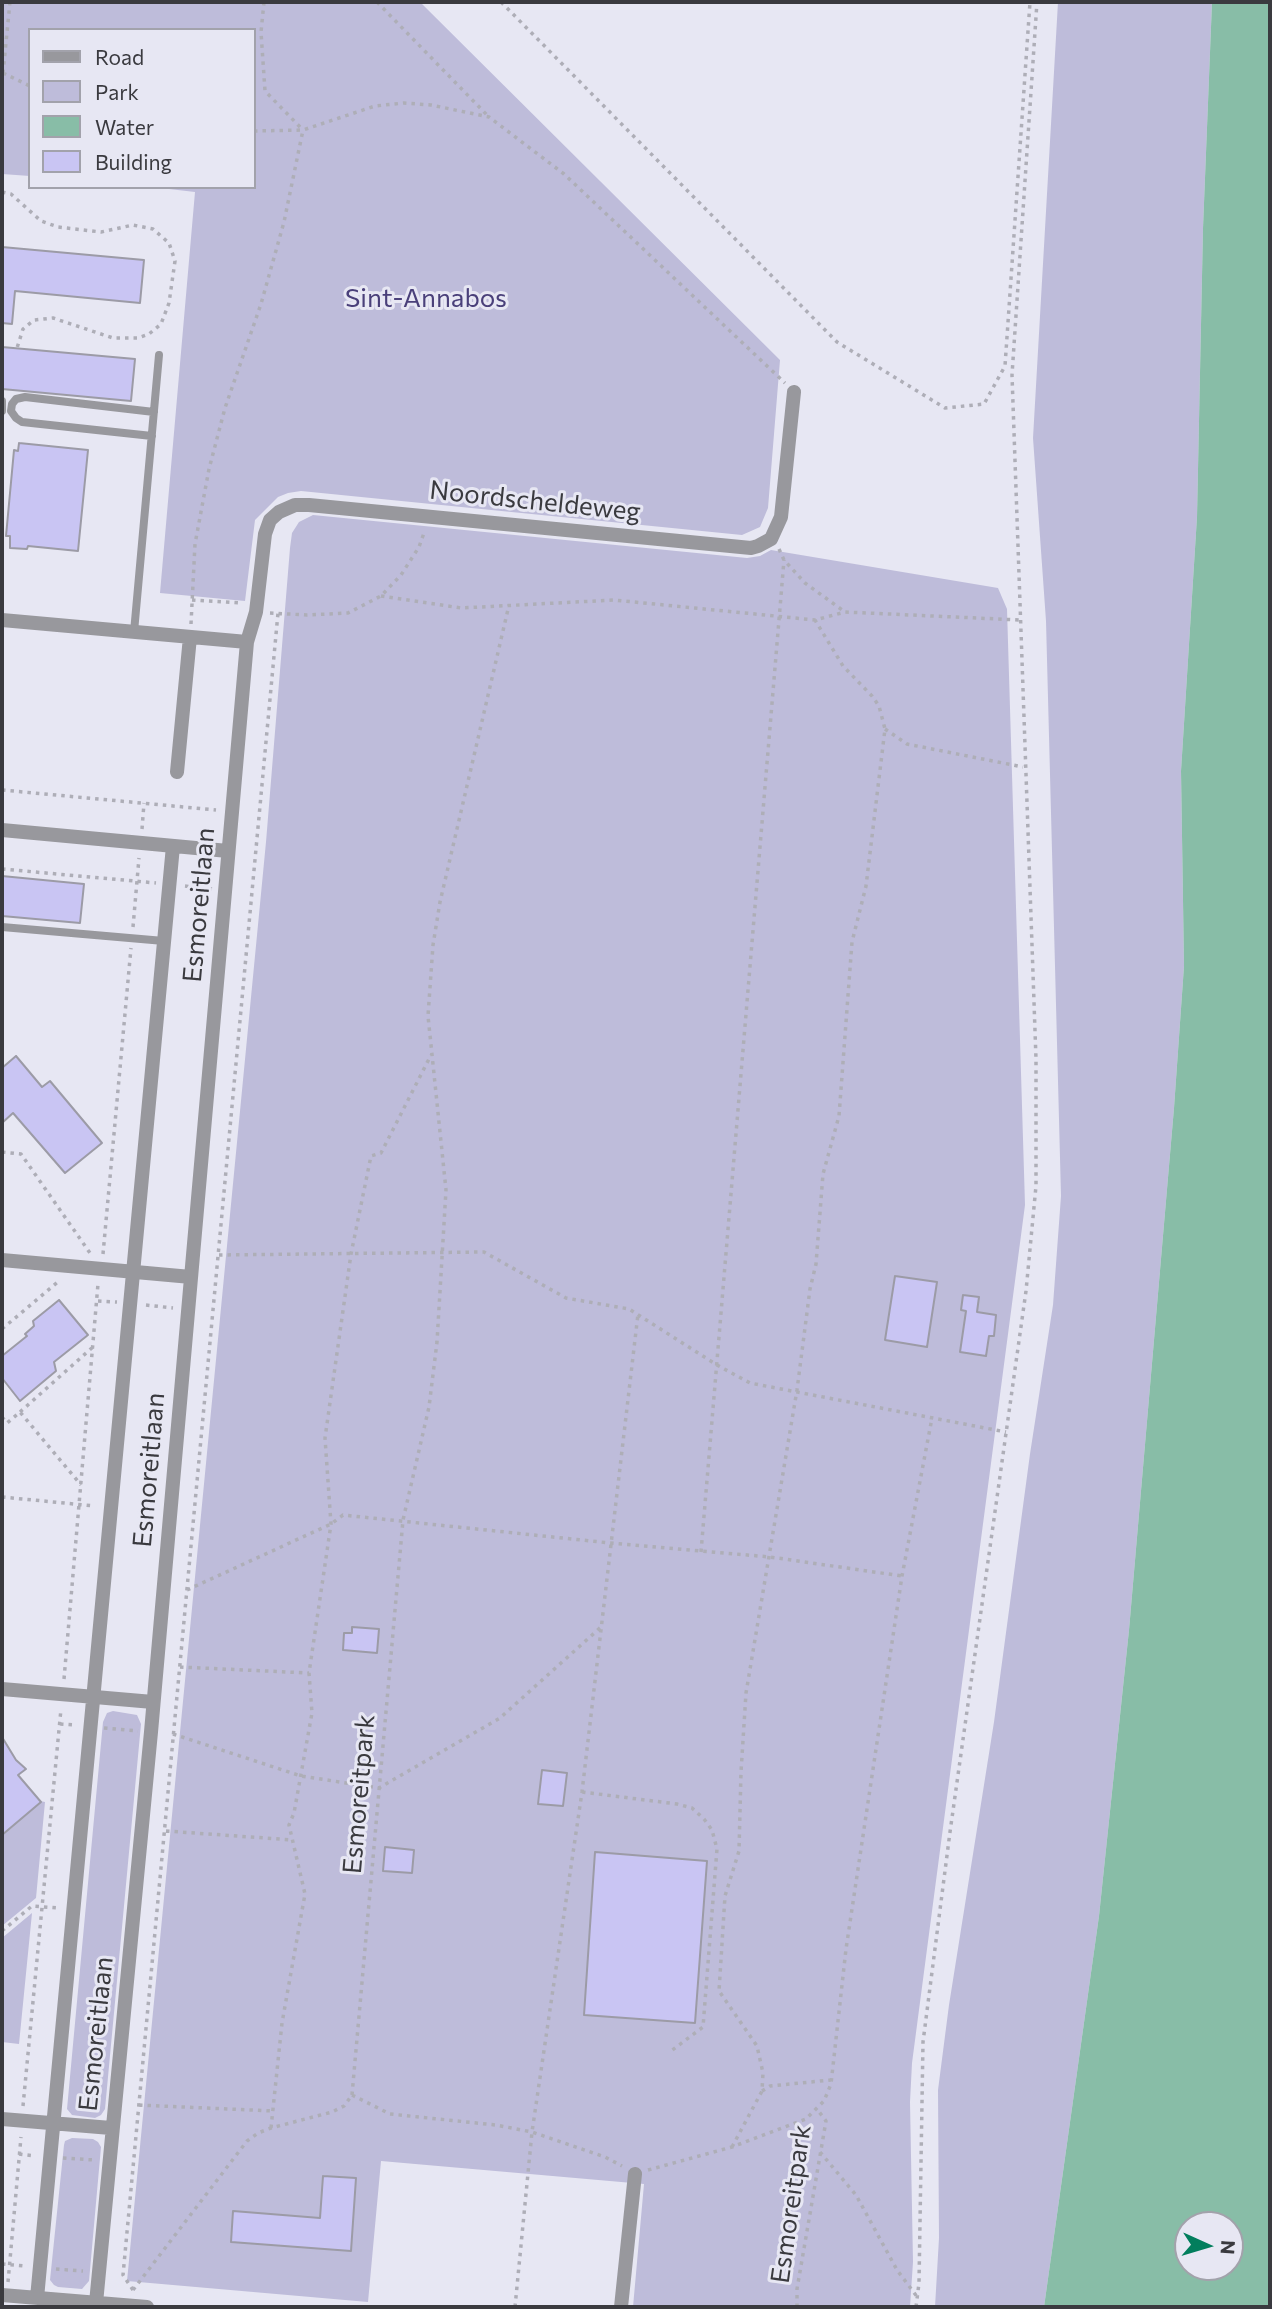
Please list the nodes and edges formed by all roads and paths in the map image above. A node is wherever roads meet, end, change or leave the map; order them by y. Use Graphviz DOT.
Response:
graph roads {
  1 [pos="10,2"];
  2 [pos="264,2"];
  3 [pos="377,2"];
  4 [pos="501,2"];
  5 [pos="1030,2"];
  6 [pos="1037,2"];
  7 [pos="8,23"];
  8 [pos="2,24"];
  9 [pos="2,74"];
  10 [pos="28,85"];
  11 [pos="489,117"];
  12 [pos="303,130"];
  13 [pos="256,131"];
  14 [pos="2,192"];
  15 [pos="17,348"];
  16 [pos="159,355"];
  17 [pos="794,392"];
  18 [pos="2,401"];
  19 [pos="2,411"];
  20 [pos="154,412"];
  21 [pos="152,436"];
  22 [pos="430,515"];
  23 [pos="381,596"];
  24 [pos="192,600"];
  25 [pos="509,605"];
  26 [pos="256,612"];
  27 [pos="845,612"];
  28 [pos="278,613"];
  29 [pos="781,618"];
  30 [pos="2,620"];
  31 [pos="815,620"];
  32 [pos="1020,620"];
  33 [pos="134,632"];
  34 [pos="190,636"];
  35 [pos="247,642"];
  36 [pos="885,729"];
  37 [pos="1024,767"];
  38 [pos="177,772"];
  39 [pos="2,790"];
  40 [pos="144,803"];
  41 [pos="232,811"];
  42 [pos="2,830"];
  43 [pos="141,843"];
  44 [pos="173,846"];
  45 [pos="228,851"];
  46 [pos="2,869"];
  47 [pos="137,881"];
  48 [pos="169,884"];
  49 [pos="225,890"];
  50 [pos="2,927"];
  51 [pos="132,938"];
  52 [pos="164,941"];
  53 [pos="432,1053"];
  54 [pos="2,1152"];
  55 [pos="442,1252"];
  56 [pos="351,1254"];
  57 [pos="219,1255"];
  58 [pos="2,1260"];
  59 [pos="76,1267"];
  60 [pos="133,1272"];
  61 [pos="100,1277"];
  62 [pos="191,1278"];
  63 [pos="48,1280"];
  64 [pos="59,1281"];
  65 [pos="86,1283"];
  66 [pos="98,1301"];
  67 [pos="130,1304"];
  68 [pos="188,1309"];
  69 [pos="213,1311"];
  70 [pos="638,1314"];
  71 [pos="2,1329"];
  72 [pos="94,1346"];
  73 [pos="717,1365"];
  74 [pos="797,1391"];
  75 [pos="20,1412"];
  76 [pos="2,1417"];
  77 [pos="932,1418"];
  78 [pos="1006,1432"];
  79 [pos="81,1485"];
  80 [pos="2,1497"];
  81 [pos="79,1505"];
  82 [pos="111,1508"];
  83 [pos="403,1520"];
  84 [pos="331,1524"];
  85 [pos="610,1543"];
  86 [pos="701,1552"];
  87 [pos="770,1557"];
  88 [pos="902,1576"];
  89 [pos="187,1590"];
  90 [pos="601,1626"];
  91 [pos="180,1667"];
  92 [pos="309,1673"];
  93 [pos="2,1689"];
  94 [pos="63,1694"];
  95 [pos="93,1697"];
  96 [pos="153,1702"];
  97 [pos="50,1707"];
  98 [pos="60,1724"];
  99 [pos="91,1727"];
  100 [pos="151,1732"];
  101 [pos="174,1734"];
  102 [pos="301,1776"];
  103 [pos="379,1788"];
  104 [pos="582,1792"];
  105 [pos="164,1831"];
  106 [pos="293,1840"];
  107 [pos="43,1907"];
  108 [pos="74,1909"];
  109 [pos="2,1931"];
  110 [pos="671,2051"];
  111 [pos="832,2080"];
  112 [pos="762,2091"];
  113 [pos="352,2095"];
  114 [pos="139,2105"];
  115 [pos="817,2109"];
  116 [pos="273,2111"];
  117 [pos="2,2119"];
  118 [pos="22,2121"];
  119 [pos="54,2124"];
  120 [pos="111,2128"];
  121 [pos="271,2128"];
  122 [pos="532,2132"];
  123 [pos="11,2136"];
  124 [pos="732,2147"];
  125 [pos="820,2152"];
  126 [pos="19,2154"];
  127 [pos="51,2157"];
  128 [pos="109,2162"];
  129 [pos="134,2163"];
  130 [pos="635,2174"];
  131 [pos="2,2264"];
  132 [pos="9,2265"];
  133 [pos="40,2267"];
  134 [pos="98,2272"];
  135 [pos="133,2290"];
  136 [pos="4,2295"];
  137 [pos="37,2298"];
  138 [pos="918,2299"];
  139 [pos="96,2302"];
  140 [pos="131,2306"];
  141 [pos="147,2307"];
  142 [pos="515,2307"];
  143 [pos="621,2307"];
  144 [pos="797,2307"];
  145 [pos="916,2307"];
  1 -- 7 [label="path"];
  2 -- 12 [label="path"];
  3 -- 11 [label="path"];
  4 -- 5 [label="path"];
  6 -- 32 [label="path"];
  7 -- 8 [label="path"];
  7 -- 9 [label="path"];
  9 -- 10 [label="path"];
  11 -- 12 [label="path"];
  11 -- 17 [label="path"];
  12 -- 13 [label="path"];
  12 -- 24 [label="path"];
  14 -- 15 [label="path"];
  16 -- 20 [label="lane"];
  17 -- 22 [label="street, Noordscheldeweg"];
  18 -- 19 [label="lane"];
  20 -- 21 [label="lane"];
  20 -- 21 [label="lane"];
  21 -- 33 [label="lane"];
  22 -- 23 [label="path"];
  22 -- 26 [label="street, Noordscheldeweg"];
  23 -- 25 [label="path"];
  23 -- 28 [label="path"];
  24 -- 26 [label="path"];
  24 -- 34 [label="path"];
  25 -- 29 [label="path"];
  25 -- 53 [label="path, Esmoreitpark"];
  26 -- 28 [label="path"];
  26 -- 35 [label="street, Noordscheldeweg"];
  27 -- 29 [label="path"];
  27 -- 31 [label="path"];
  27 -- 32 [label="path"];
  28 -- 57 [label="path"];
  29 -- 31 [label="path"];
  29 -- 73 [label="path"];
  30 -- 33 [label="street"];
  31 -- 36 [label="path"];
  32 -- 37 [label="path"];
  33 -- 34 [label="street"];
  34 -- 35 [label="street"];
  34 -- 38 [label="street"];
  35 -- 41 [label="street, Esmoreitlaan"];
  36 -- 37 [label="path"];
  36 -- 74 [label="path"];
  37 -- 78 [label="path"];
  39 -- 40 [label="path"];
  40 -- 41 [label="path"];
  40 -- 43 [label="path"];
  41 -- 45 [label="street, Esmoreitlaan"];
  42 -- 43 [label="street"];
  43 -- 44 [label="street"];
  43 -- 47 [label="path"];
  44 -- 45 [label="street"];
  44 -- 48 [label="street, Esmoreitlaan"];
  45 -- 49 [label="street, Esmoreitlaan"];
  46 -- 47 [label="path"];
  47 -- 48 [label="path"];
  47 -- 51 [label="path"];
  48 -- 49 [label="path"];
  48 -- 52 [label="street, Esmoreitlaan"];
  49 -- 62 [label="street, Esmoreitlaan"];
  50 -- 51 [label="lane"];
  51 -- 52 [label="lane"];
  51 -- 61 [label="path"];
  52 -- 60 [label="street, Esmoreitlaan"];
  53 -- 55 [label="path, Esmoreitpark"];
  53 -- 56 [label="path"];
  54 -- 61 [label="path"];
  55 -- 56 [label="path"];
  55 -- 70 [label="path"];
  55 -- 83 [label="path, Esmoreitpark"];
  56 -- 57 [label="path"];
  56 -- 84 [label="path"];
  57 -- 69 [label="path"];
  58 -- 59 [label="street"];
  59 -- 61 [label="street"];
  59 -- 64 [label="path"];
  60 -- 61 [label="street"];
  60 -- 62 [label="street"];
  60 -- 67 [label="street, Esmoreitlaan"];
  61 -- 65 [label="path"];
  61 -- 66 [label="path"];
  62 -- 68 [label="street, Esmoreitlaan"];
  63 -- 64 [label="path"];
  64 -- 71 [label="path"];
  66 -- 67 [label="path"];
  66 -- 72 [label="path"];
  67 -- 68 [label="path"];
  67 -- 82 [label="street, Esmoreitlaan"];
  68 -- 69 [label="path"];
  68 -- 96 [label="street, Esmoreitlaan"];
  69 -- 89 [label="path"];
  70 -- 73 [label="path"];
  70 -- 85 [label="path"];
  72 -- 75 [label="path"];
  72 -- 79 [label="path"];
  73 -- 74 [label="path"];
  73 -- 86 [label="path"];
  74 -- 77 [label="path"];
  74 -- 87 [label="path"];
  75 -- 76 [label="path"];
  75 -- 79 [label="path"];
  77 -- 78 [label="path"];
  77 -- 88 [label="path, Esmoreitpark"];
  78 -- 138 [label="path"];
  79 -- 81 [label="path"];
  80 -- 81 [label="path"];
  81 -- 82 [label="path"];
  81 -- 94 [label="path"];
  82 -- 95 [label="street, Esmoreitlaan"];
  83 -- 84 [label="path"];
  83 -- 85 [label="path"];
  83 -- 103 [label="path, Esmoreitpark"];
  84 -- 89 [label="path"];
  84 -- 92 [label="path"];
  85 -- 86 [label="path"];
  85 -- 90 [label="path"];
  86 -- 87 [label="path"];
  87 -- 88 [label="path"];
  87 -- 112 [label="path"];
  88 -- 111 [label="path, Esmoreitpark"];
  89 -- 91 [label="path"];
  90 -- 103 [label="path"];
  90 -- 104 [label="path"];
  91 -- 92 [label="path"];
  91 -- 101 [label="path"];
  92 -- 102 [label="path"];
  93 -- 94 [label="street"];
  94 -- 95 [label="street"];
  95 -- 96 [label="street"];
  95 -- 99 [label="street, Esmoreitlaan"];
  96 -- 100 [label="street, Esmoreitlaan"];
  97 -- 98 [label="path"];
  98 -- 99 [label="path"];
  98 -- 107 [label="path"];
  99 -- 100 [label="path"];
  99 -- 108 [label="street, Esmoreitlaan"];
  100 -- 101 [label="path"];
  100 -- 120 [label="street, Esmoreitlaan"];
  101 -- 102 [label="path"];
  101 -- 105 [label="path"];
  102 -- 103 [label="path"];
  102 -- 106 [label="path"];
  103 -- 113 [label="path, Esmoreitpark"];
  104 -- 110 [label="path"];
  104 -- 122 [label="path"];
  105 -- 106 [label="path"];
  105 -- 114 [label="path"];
  106 -- 116 [label="path"];
  107 -- 108 [label="path"];
  107 -- 109 [label="path"];
  107 -- 118 [label="path"];
  108 -- 119 [label="street, Esmoreitlaan"];
  111 -- 112 [label="path"];
  111 -- 115 [label="path, Esmoreitpark"];
  112 -- 124 [label="path"];
  113 -- 121 [label="path"];
  113 -- 122 [label="path"];
  114 -- 116 [label="path"];
  114 -- 129 [label="path"];
  115 -- 124 [label="path, Esmoreitpark"];
  115 -- 125 [label="path, Esmoreitpark"];
  116 -- 121 [label="path"];
  117 -- 118 [label="street"];
  118 -- 119 [label="street"];
  119 -- 120 [label="street"];
  119 -- 127 [label="street, Esmoreitlaan"];
  120 -- 128 [label="street, Esmoreitlaan"];
  121 -- 135 [label="path"];
  122 -- 130 [label="path"];
  122 -- 142 [label="path"];
  123 -- 126 [label="path"];
  124 -- 130 [label="path, Esmoreitpark"];
  125 -- 138 [label="path"];
  125 -- 144 [label="path, Esmoreitpark"];
  126 -- 127 [label="path"];
  126 -- 132 [label="path"];
  127 -- 128 [label="path"];
  127 -- 133 [label="street, Esmoreitlaan"];
  128 -- 129 [label="path"];
  128 -- 134 [label="street, Esmoreitlaan"];
  129 -- 135 [label="path"];
  130 -- 143 [label="street"];
  131 -- 132 [label="path"];
  132 -- 133 [label="path"];
  132 -- 136 [label="path"];
  133 -- 134 [label="path"];
  133 -- 137 [label="street, Esmoreitlaan"];
  134 -- 139 [label="street, Esmoreitlaan"];
  135 -- 140 [label="path"];
  136 -- 137 [label="street"];
  137 -- 139 [label="street"];
  138 -- 145 [label="path"];
  139 -- 140 [label="street"];
  140 -- 141 [label="street"];
}
